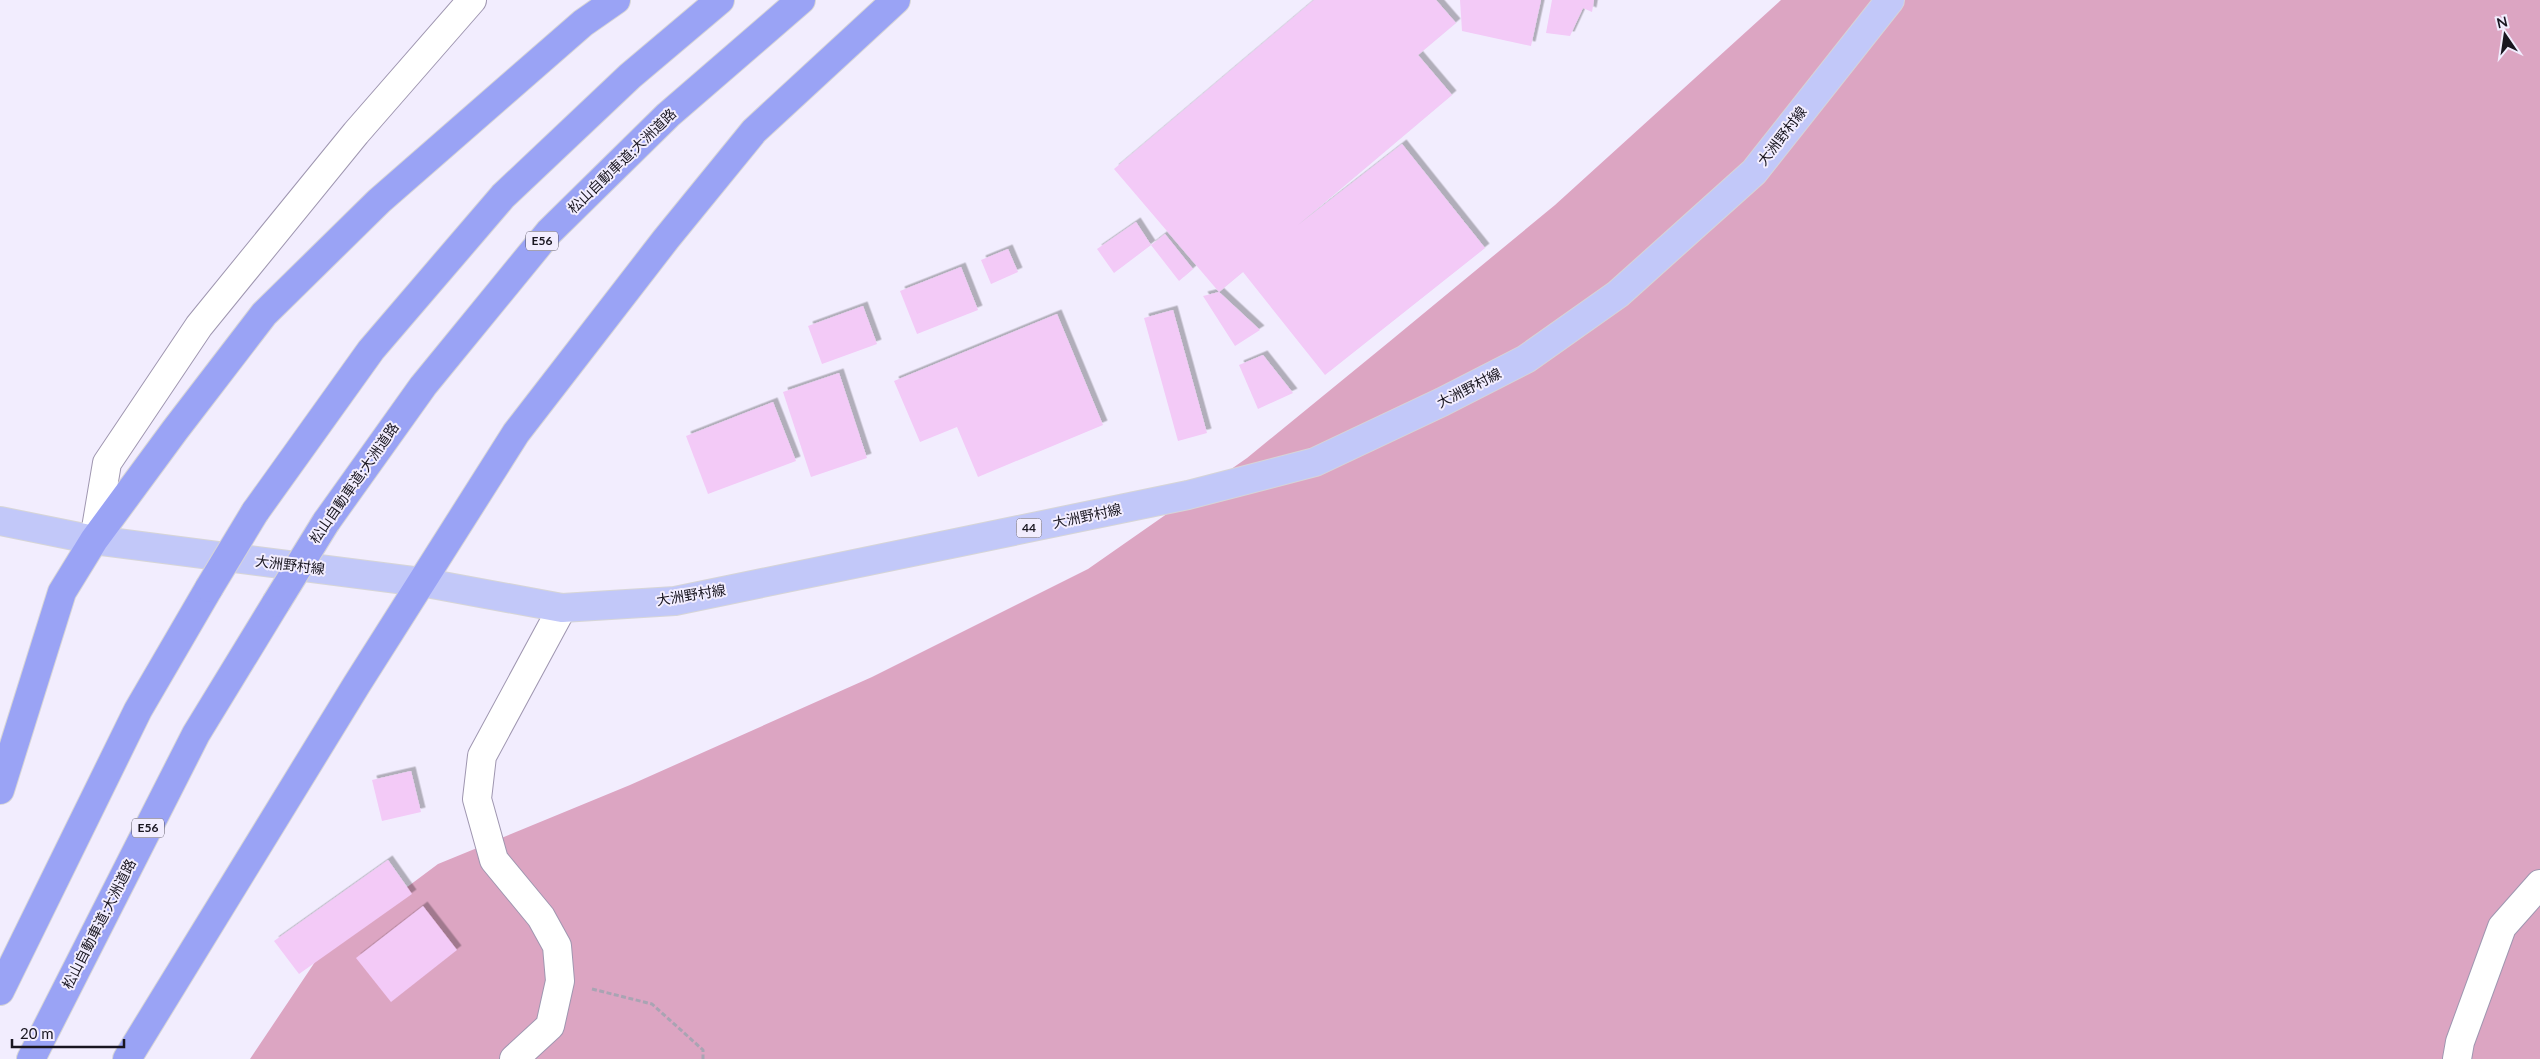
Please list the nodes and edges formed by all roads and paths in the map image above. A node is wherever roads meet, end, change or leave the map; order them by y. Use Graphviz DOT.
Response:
graph roads {
  1 [pos="472,0"];
  2 [pos="616,0"];
  3 [pos="720,0"];
  4 [pos="801,0"];
  5 [pos="896,0"];
  6 [pos="1890,0"];
  7 [pos="0,521"];
  8 [pos="94,540"];
  9 [pos="421,582"];
  10 [pos="562,608"];
  11 [pos="0,790"];
  12 [pos="2540,884"];
  13 [pos="560,981"];
  14 [pos="0,991"];
  15 [pos="32,1059"];
  16 [pos="127,1059"];
  17 [pos="514,1059"];
  18 [pos="703,1059"];
  19 [pos="2457,1059"];
  1 -- 8 [label="street"];
  2 -- 8 [label="highway"];
  3 -- 14 [label="highway, bridge"];
  4 -- 15 [label="highway, 松山自動車道;大洲道路 / E56, bridge"];
  5 -- 9 [label="highway"];
  6 -- 10 [label="main road, 大洲野村線 / 44"];
  7 -- 8 [label="main road, 大洲野村線 / 44"];
  8 -- 9 [label="main road, 大洲野村線 / 44"];
  8 -- 11 [label="highway"];
  9 -- 10 [label="main road, 大洲野村線 / 44"];
  9 -- 16 [label="highway"];
  10 -- 13 [label="street"];
  12 -- 19 [label="street"];
  13 -- 17 [label="street"];
  13 -- 18 [label="path"];
}
